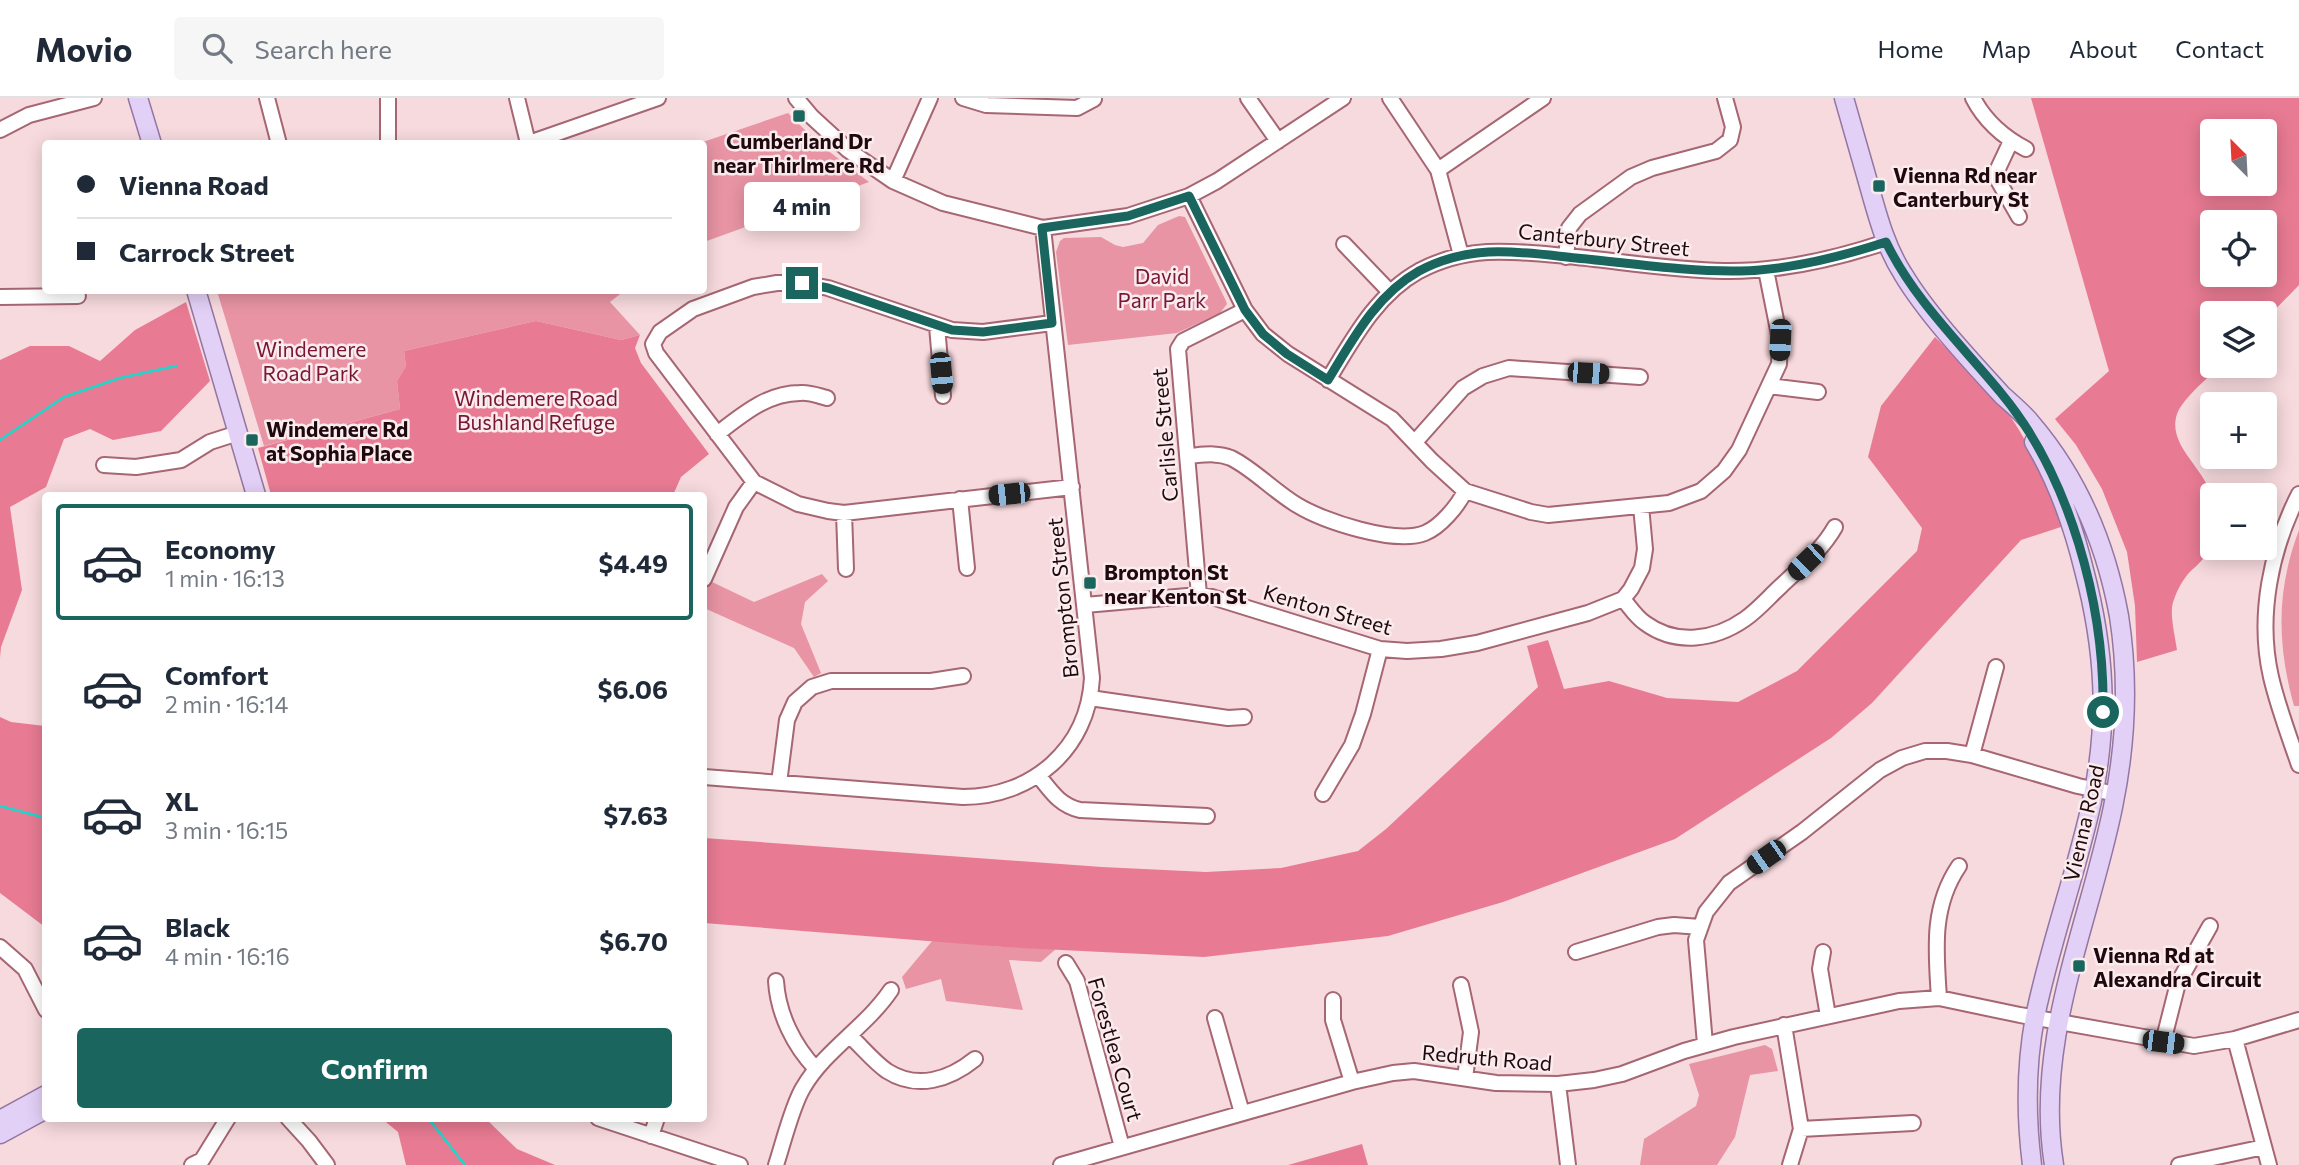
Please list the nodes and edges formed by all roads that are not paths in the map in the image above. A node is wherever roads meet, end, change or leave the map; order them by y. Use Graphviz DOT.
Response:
graph roads {
  1 [pos="94,98"];
  2 [pos="138,98"];
  3 [pos="267,98"];
  4 [pos="388,98"];
  5 [pos="517,98"];
  6 [pos="658,98"];
  7 [pos="796,98"];
  8 [pos="930,98"];
  9 [pos="963,98"];
  10 [pos="1248,98"];
  11 [pos="1343,98"];
  12 [pos="1390,98"];
  13 [pos="1543,98"];
  14 [pos="1724,98"];
  15 [pos="1844,98"];
  16 [pos="1973,98"];
  17 [pos="1094,99"];
  18 [pos="642,101"];
  19 [pos="0,130"];
  20 [pos="151,140"];
  21 [pos="278,140"];
  22 [pos="388,140"];
  23 [pos="526,140"];
  24 [pos="535,140"];
  25 [pos="1278,141"];
  26 [pos="2011,141"];
  27 [pos="2026,149"];
  28 [pos="1438,170"];
  29 [pos="893,181"];
  30 [pos="1189,196"];
  31 [pos="2019,217"];
  32 [pos="1042,228"];
  33 [pos="1886,242"];
  34 [pos="1344,244"];
  35 [pos="1461,255"];
  36 [pos="1566,257"];
  37 [pos="1766,270"];
  38 [pos="1390,292"];
  39 [pos="44,294"];
  40 [pos="65,294"];
  41 [pos="197,294"];
  42 [pos="78,296"];
  43 [pos="0,297"];
  44 [pos="1245,310"];
  45 [pos="1052,323"];
  46 [pos="937,326"];
  47 [pos="1640,377"];
  48 [pos="1328,380"];
  49 [pos="1769,386"];
  50 [pos="1818,392"];
  51 [pos="2003,395"];
  52 [pos="943,396"];
  53 [pos="827,398"];
  54 [pos="238,433"];
  55 [pos="717,434"];
  56 [pos="1415,442"];
  57 [pos="1188,456"];
  58 [pos="104,465"];
  59 [pos="754,482"];
  60 [pos="1072,487"];
  61 [pos="1465,491"];
  62 [pos="255,492"];
  63 [pos="2299,494"];
  64 [pos="960,499"];
  65 [pos="1641,506"];
  66 [pos="844,513"];
  67 [pos="1835,527"];
  68 [pos="967,568"];
  69 [pos="846,569"];
  70 [pos="707,572"];
  71 [pos="1199,595"];
  72 [pos="1623,599"];
  73 [pos="1085,605"];
  74 [pos="1380,649"];
  75 [pos="1996,667"];
  76 [pos="962,676"];
  77 [pos="1090,698"];
  78 [pos="1244,717"];
  79 [pos="1972,755"];
  80 [pos="2299,765"];
  81 [pos="1038,775"];
  82 [pos="707,776"];
  83 [pos="779,783"];
  84 [pos="2094,789"];
  85 [pos="1323,794"];
  86 [pos="2116,794"];
  87 [pos="1207,816"];
  88 [pos="1959,866"];
  89 [pos="2210,926"];
  90 [pos="1700,927"];
  91 [pos="0,947"];
  92 [pos="1576,951"];
  93 [pos="1824,952"];
  94 [pos="1066,963"];
  95 [pos="776,981"];
  96 [pos="1461,985"];
  97 [pos="891,990"];
  98 [pos="1938,998"];
  99 [pos="1333,1000"];
  100 [pos="42,1002"];
  101 [pos="1828,1016"];
  102 [pos="1214,1018"];
  103 [pos="2035,1018"];
  104 [pos="2299,1020"];
  105 [pos="2058,1022"];
  106 [pos="1784,1025"];
  107 [pos="850,1036"];
  108 [pos="2235,1039"];
  109 [pos="2163,1042"];
  110 [pos="1705,1044"];
  111 [pos="975,1059"];
  112 [pos="817,1069"];
  113 [pos="1465,1078"];
  114 [pos="1352,1082"];
  115 [pos="1559,1084"];
  116 [pos="42,1097"];
  117 [pos="42,1111"];
  118 [pos="1242,1113"];
  119 [pos="0,1120"];
  120 [pos="226,1122"];
  121 [pos="292,1122"];
  122 [pos="610,1122"];
  123 [pos="656,1122"];
  124 [pos="1913,1123"];
  125 [pos="1801,1129"];
  126 [pos="0,1134"];
  127 [pos="651,1136"];
  128 [pos="1122,1147"];
  129 [pos="2264,1147"];
  130 [pos="192,1165"];
  131 [pos="327,1165"];
  132 [pos="740,1165"];
  133 [pos="776,1165"];
  134 [pos="1061,1165"];
  135 [pos="1568,1165"];
  136 [pos="1790,1165"];
  137 [pos="2032,1165"];
  138 [pos="2054,1165"];
  139 [pos="2179,1165"];
  140 [pos="2269,1165"];
  1 -- 19 [label="street"];
  2 -- 20 [label="main road"];
  3 -- 21 [label="street"];
  4 -- 22 [label="street"];
  5 -- 23 [label="street"];
  6 -- 18 [label="street"];
  7 -- 29 [label="street"];
  8 -- 29 [label="street"];
  9 -- 17 [label="street"];
  10 -- 25 [label="street"];
  11 -- 25 [label="street"];
  12 -- 28 [label="street"];
  13 -- 28 [label="street"];
  14 -- 36 [label="street"];
  15 -- 33 [label="main road, Vienna Road"];
  16 -- 26 [label="street"];
  18 -- 24 [label="street"];
  25 -- 30 [label="street"];
  26 -- 27 [label="street"];
  26 -- 31 [label="street"];
  28 -- 35 [label="street"];
  29 -- 32 [label="street"];
  30 -- 32 [label="street"];
  30 -- 44 [label="street"];
  32 -- 45 [label="street, Brompton Street"];
  33 -- 37 [label="street, Canterbury Street"];
  33 -- 51 [label="main road, Vienna Road"];
  34 -- 38 [label="street"];
  35 -- 36 [label="street, Canterbury Street"];
  35 -- 38 [label="street, Canterbury Street"];
  36 -- 37 [label="street, Canterbury Street"];
  37 -- 49 [label="street"];
  38 -- 48 [label="street, Canterbury Street"];
  39 -- 43 [label="street"];
  40 -- 42 [label="street"];
  41 -- 54 [label="main road"];
  44 -- 48 [label="street"];
  44 -- 57 [label="street, Carlisle Street"];
  45 -- 46 [label="street"];
  45 -- 60 [label="street, Brompton Street"];
  46 -- 52 [label="street"];
  46 -- 55 [label="street"];
  47 -- 56 [label="street"];
  48 -- 56 [label="street"];
  49 -- 50 [label="street"];
  49 -- 65 [label="street"];
  51 -- 84 [label="main road, Vienna Road"];
  51 -- 86 [label="main road, Vienna Road"];
  53 -- 55 [label="street"];
  54 -- 58 [label="street"];
  54 -- 62 [label="main road"];
  55 -- 59 [label="street"];
  56 -- 61 [label="street"];
  57 -- 61 [label="street"];
  57 -- 71 [label="street, Carlisle Street"];
  59 -- 66 [label="street"];
  59 -- 70 [label="street"];
  60 -- 64 [label="street"];
  60 -- 73 [label="street, Brompton Street"];
  61 -- 65 [label="street"];
  63 -- 80 [label="street"];
  64 -- 66 [label="street"];
  64 -- 68 [label="street"];
  65 -- 72 [label="street"];
  66 -- 69 [label="street"];
  67 -- 72 [label="street"];
  71 -- 73 [label="street, Kenton Street"];
  71 -- 74 [label="street, Kenton Street"];
  72 -- 74 [label="street, Kenton Street"];
  73 -- 77 [label="street, Brompton Street"];
  74 -- 85 [label="street"];
  75 -- 79 [label="street"];
  76 -- 83 [label="street"];
  77 -- 78 [label="street"];
  77 -- 81 [label="street, Brompton Street"];
  79 -- 84 [label="street"];
  79 -- 90 [label="street"];
  81 -- 83 [label="street, Brompton Street"];
  81 -- 87 [label="street"];
  82 -- 83 [label="street, Brompton Street"];
  84 -- 86 [label="street"];
  84 -- 103 [label="main road, Vienna Road"];
  86 -- 105 [label="main road, Vienna Road"];
  88 -- 98 [label="street"];
  89 -- 109 [label="street"];
  90 -- 92 [label="street"];
  90 -- 110 [label="street"];
  91 -- 100 [label="street"];
  93 -- 101 [label="street"];
  94 -- 128 [label="street, Forestlea Court"];
  95 -- 112 [label="street"];
  96 -- 113 [label="street"];
  97 -- 107 [label="street"];
  98 -- 101 [label="street, Redruth Road"];
  98 -- 103 [label="street, Redruth Road"];
  99 -- 114 [label="street"];
  101 -- 106 [label="street, Redruth Road"];
  102 -- 118 [label="street"];
  103 -- 105 [label="street, Redruth Road"];
  103 -- 137 [label="main road, Vienna Road"];
  104 -- 108 [label="street, Redruth Road"];
  105 -- 109 [label="street, Redruth Road"];
  105 -- 138 [label="main road, Vienna Road"];
  106 -- 110 [label="street, Redruth Road"];
  106 -- 125 [label="street"];
  107 -- 111 [label="street"];
  107 -- 112 [label="street"];
  108 -- 109 [label="street, Redruth Road"];
  108 -- 129 [label="street"];
  110 -- 115 [label="street, Redruth Road"];
  112 -- 133 [label="street"];
  113 -- 114 [label="street, Redruth Road"];
  113 -- 115 [label="street, Redruth Road"];
  114 -- 118 [label="street, Redruth Road"];
  115 -- 135 [label="street"];
  116 -- 119 [label="main road"];
  117 -- 126 [label="main road"];
  118 -- 128 [label="street, Redruth Road"];
  120 -- 130 [label="street"];
  121 -- 131 [label="street"];
  122 -- 127 [label="street"];
  123 -- 127 [label="street"];
  124 -- 125 [label="street"];
  125 -- 136 [label="street"];
  127 -- 132 [label="street"];
  128 -- 134 [label="street, Redruth Road"];
  129 -- 139 [label="street"];
  129 -- 140 [label="street"];
}
